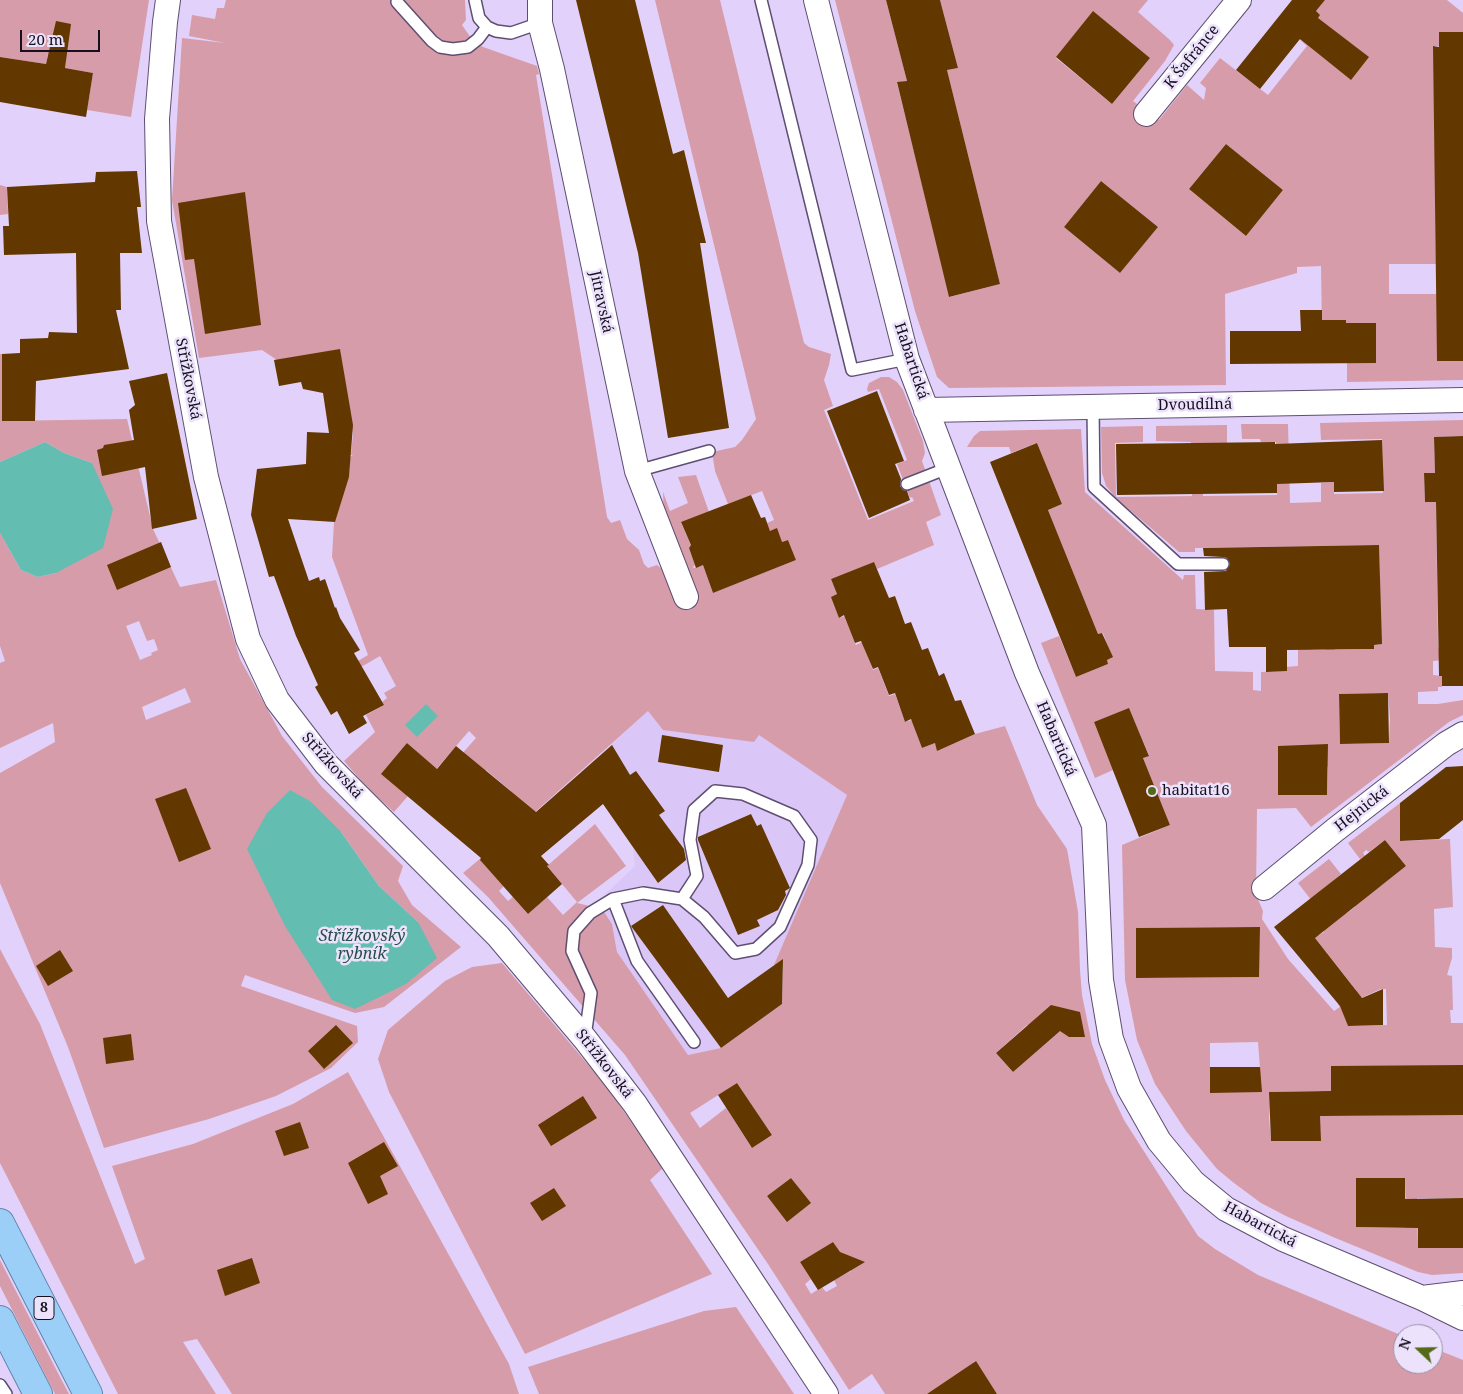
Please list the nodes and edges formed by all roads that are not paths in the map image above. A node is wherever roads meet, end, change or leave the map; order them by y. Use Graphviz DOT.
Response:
graph roads {
  1 [pos="168,0"];
  2 [pos="475,0"];
  3 [pos="761,0"];
  4 [pos="816,0"];
  5 [pos="1239,0"];
  6 [pos="397,2"];
  7 [pos="540,11"];
  8 [pos="488,27"];
  9 [pos="1146,114"];
  10 [pos="907,359"];
  11 [pos="1463,400"];
  12 [pos="1093,407"];
  13 [pos="926,410"];
  14 [pos="709,451"];
  15 [pos="948,468"];
  16 [pos="637,471"];
  17 [pos="907,484"];
  18 [pos="1223,564"];
  19 [pos="686,597"];
  20 [pos="1463,734"];
  21 [pos="1264,888"];
  22 [pos="613,899"];
  23 [pos="682,899"];
  24 [pos="585,1039"];
  25 [pos="694,1042"];
  26 [pos="0,1223"];
  27 [pos="1463,1293"];
  28 [pos="1422,1298"];
  29 [pos="1463,1318"];
  30 [pos="0,1320"];
  31 [pos="0,1385"];
  32 [pos="6,1394"];
  33 [pos="38,1394"];
  34 [pos="88,1394"];
  35 [pos="826,1394"];
  1 -- 24 [label="street, Střížkovská"];
  2 -- 8 [label="lane"];
  3 -- 10 [label="lane"];
  4 -- 10 [label="street, Habartická"];
  5 -- 9 [label="street, K Šafránce"];
  6 -- 8 [label="lane"];
  7 -- 8 [label="lane"];
  7 -- 16 [label="street, Jitravská"];
  10 -- 13 [label="street, Habartická"];
  11 -- 12 [label="street, Dvoudílná"];
  12 -- 13 [label="street, Dvoudílná"];
  12 -- 18 [label="lane"];
  13 -- 15 [label="street, Habartická"];
  14 -- 16 [label="lane"];
  15 -- 17 [label="lane"];
  15 -- 28 [label="street, Habartická"];
  16 -- 19 [label="street, Jitravská"];
  20 -- 21 [label="street, Hejnická"];
  22 -- 23 [label="lane"];
  22 -- 24 [label="lane"];
  22 -- 25 [label="lane"];
  23 -- 23 [label="lane"];
  24 -- 35 [label="street, Střížkovská"];
  26 -- 34 [label="highway, 8"];
  27 -- 28 [label="street"];
  28 -- 29 [label="street, Habartická"];
  30 -- 33 [label="highway"];
  31 -- 32 [label="lane"];
}
